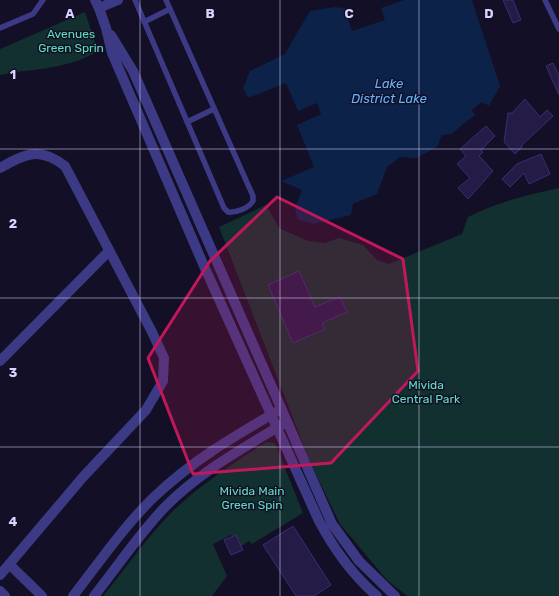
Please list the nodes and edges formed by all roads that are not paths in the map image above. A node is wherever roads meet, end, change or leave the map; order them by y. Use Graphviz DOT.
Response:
graph roads {
  1 [pos="43,0"];
  2 [pos="118,0"];
  3 [pos="135,0"];
  4 [pos="166,0"];
  5 [pos="546,0"];
  6 [pos="97,4"];
  7 [pos="170,9"];
  8 [pos="144,22"];
  9 [pos="0,28"];
  10 [pos="106,28"];
  11 [pos="559,29"];
  12 [pos="149,109"];
  13 [pos="214,109"];
  14 [pos="139,115"];
  15 [pos="187,122"];
  16 [pos="0,168"];
  17 [pos="110,251"];
  18 [pos="0,361"];
  19 [pos="281,409"];
  20 [pos="271,415"];
  21 [pos="286,422"];
  22 [pos="277,428"];
  23 [pos="10,565"];
  24 [pos="0,576"];
  25 [pos="0,591"];
  26 [pos="5,596"];
  27 [pos="42,596"];
  28 [pos="73,596"];
  29 [pos="94,596"];
  30 [pos="377,596"];
  31 [pos="396,596"];
  1 -- 9 [label="lane"];
  2 -- 6 [label="street"];
  3 -- 8 [label="lane"];
  4 -- 7 [label="lane"];
  5 -- 11 [label="lane"];
  6 -- 10 [label="street"];
  7 -- 8 [label="lane"];
  7 -- 13 [label="lane"];
  8 -- 15 [label="lane"];
  10 -- 12 [label="street"];
  10 -- 14 [label="street"];
  12 -- 14 [label="street"];
  12 -- 19 [label="street"];
  13 -- 15 [label="lane"];
  13 -- 15 [label="lane"];
  14 -- 20 [label="street"];
  16 -- 17 [label="street"];
  17 -- 18 [label="street"];
  17 -- 23 [label="street"];
  19 -- 20 [label="street"];
  19 -- 21 [label="street"];
  20 -- 22 [label="street"];
  20 -- 28 [label="street"];
  21 -- 22 [label="street"];
  21 -- 31 [label="street"];
  22 -- 29 [label="street"];
  22 -- 30 [label="street"];
  23 -- 24 [label="street"];
  23 -- 27 [label="street"];
  25 -- 26 [label="street"];
}
